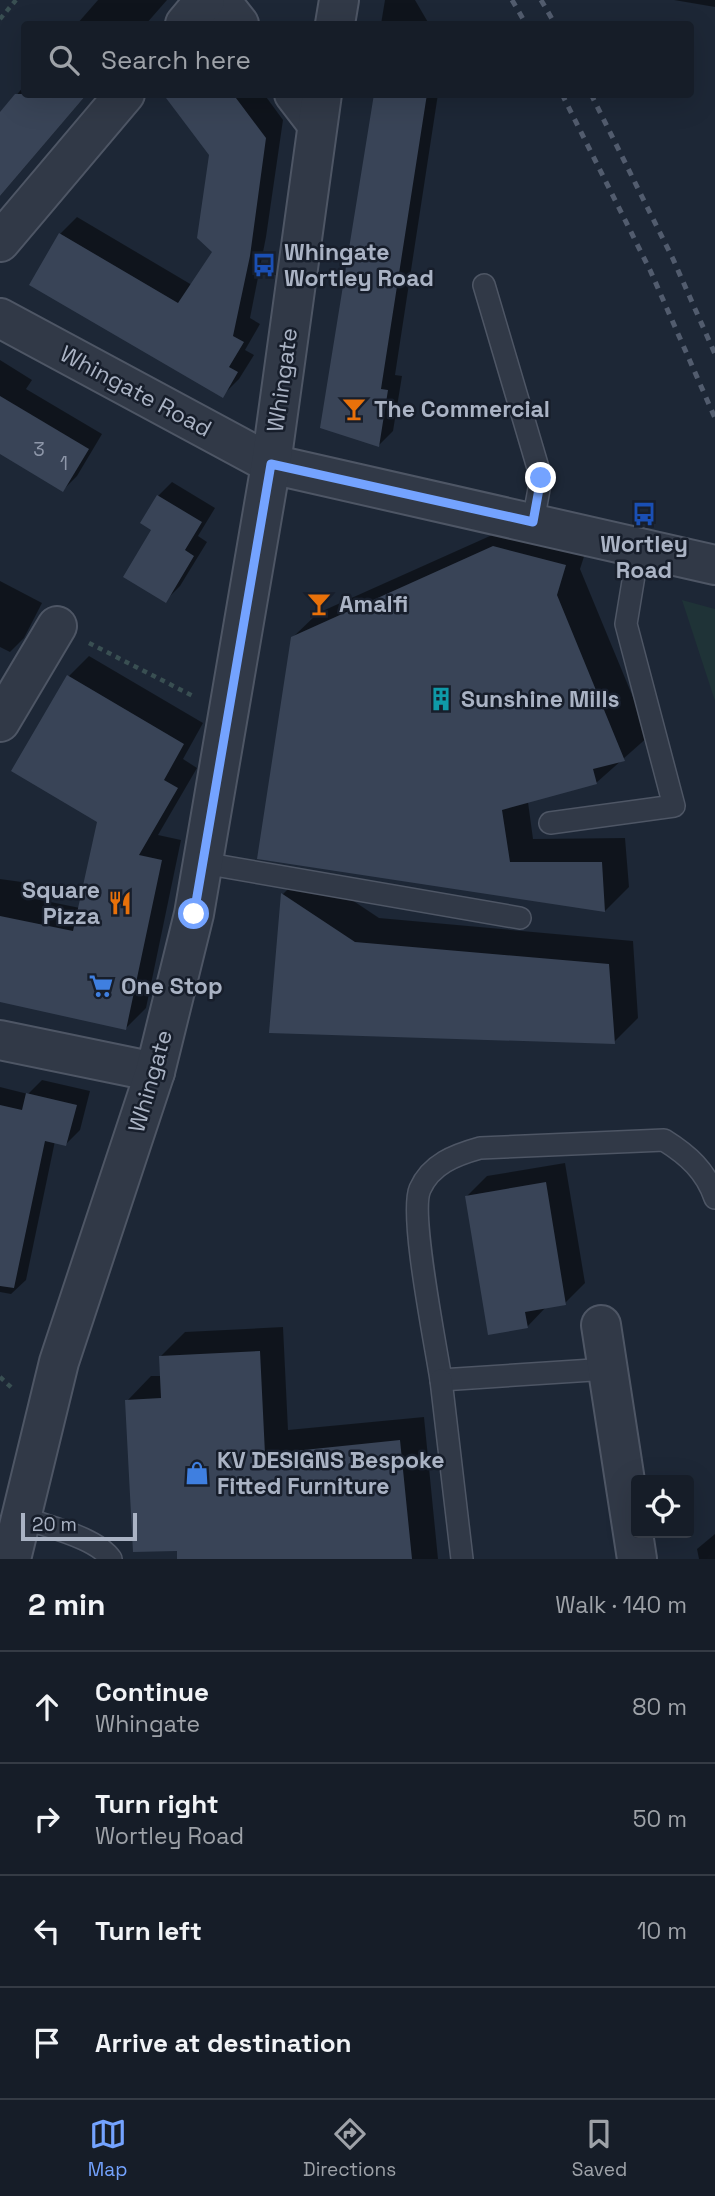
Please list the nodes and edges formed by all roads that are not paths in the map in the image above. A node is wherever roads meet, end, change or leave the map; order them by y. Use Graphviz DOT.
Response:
graph roads {
  1 [pos="205,0"];
  2 [pos="220,0"];
  3 [pos="339,0"];
  4 [pos="187,21"];
  5 [pos="237,21"];
  6 [pos="336,21"];
  7 [pos="122,98"];
  8 [pos="311,104"];
  9 [pos="0,242"];
  10 [pos="484,285"];
  11 [pos="0,318"];
  12 [pos="271,464"];
  13 [pos="533,522"];
  14 [pos="652,548"];
  15 [pos="715,565"];
  16 [pos="57,626"];
  17 [pos="2,714"];
  18 [pos="550,823"];
  19 [pos="203,863"];
  20 [pos="520,918"];
  21 [pos="0,1040"];
  22 [pos="155,1072"];
  23 [pos="715,1198"];
  24 [pos="601,1325"];
  25 [pos="608,1369"];
  26 [pos="441,1380"];
  27 [pos="22,1517"];
  28 [pos="11,1559"];
  29 [pos="111,1559"];
  30 [pos="462,1559"];
  31 [pos="637,1559"];
  1 -- 4 [label="street"];
  2 -- 5 [label="street"];
  3 -- 6 [label="street"];
  7 -- 9 [label="street"];
  8 -- 12 [label="street, Whingate"];
  10 -- 13 [label="lane"];
  11 -- 12 [label="street, Whingate Road"];
  12 -- 13 [label="street"];
  12 -- 19 [label="street, Whingate"];
  13 -- 14 [label="street"];
  14 -- 15 [label="street"];
  14 -- 18 [label="lane"];
  16 -- 17 [label="street"];
  19 -- 20 [label="lane"];
  19 -- 22 [label="street, Whingate"];
  21 -- 22 [label="street"];
  22 -- 27 [label="street, Whingate"];
  23 -- 26 [label="lane"];
  24 -- 25 [label="street"];
  25 -- 26 [label="lane"];
  25 -- 31 [label="street"];
  26 -- 30 [label="lane"];
  27 -- 28 [label="street, Whingate"];
  27 -- 29 [label="lane"];
}
